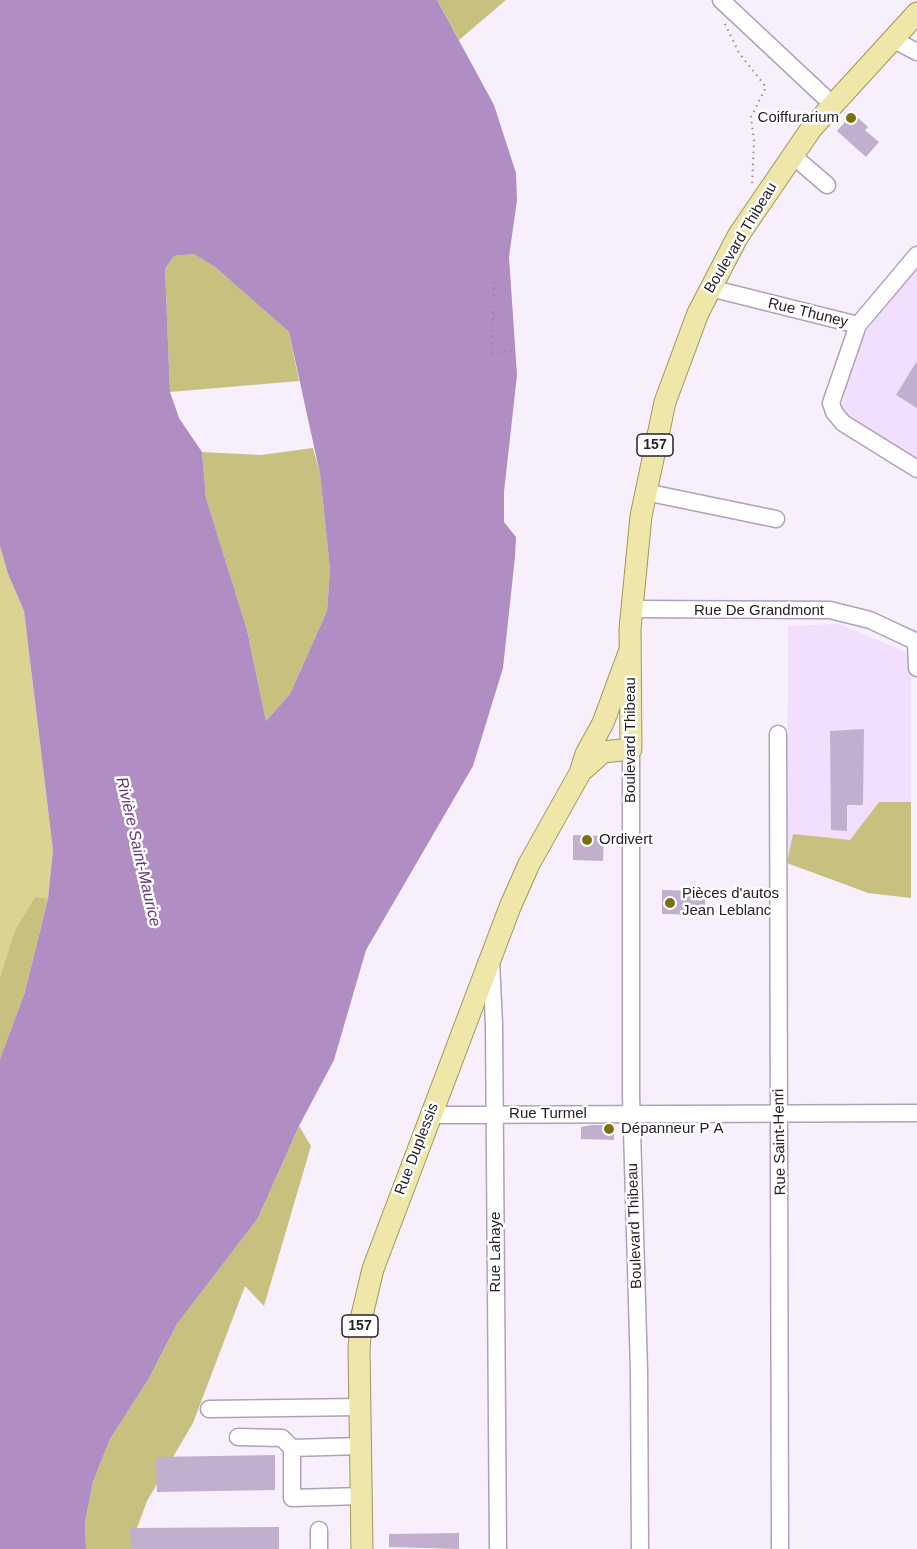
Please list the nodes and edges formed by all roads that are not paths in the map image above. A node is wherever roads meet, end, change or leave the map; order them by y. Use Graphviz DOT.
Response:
graph roads {
  1 [pos="725,6"];
  2 [pos="917,13"];
  3 [pos="892,39"];
  4 [pos="917,52"];
  5 [pos="832,104"];
  6 [pos="792,155"];
  7 [pos="827,184"];
  8 [pos="917,255"];
  9 [pos="710,288"];
  10 [pos="858,325"];
  11 [pos="917,469"];
  12 [pos="645,492"];
  13 [pos="776,519"];
  14 [pos="632,609"];
  15 [pos="917,642"];
  16 [pos="630,650"];
  17 [pos="917,668"];
  18 [pos="778,734"];
  19 [pos="631,749"];
  20 [pos="580,773"];
  21 [pos="490,956"];
  22 [pos="779,1113"];
  23 [pos="917,1113"];
  24 [pos="632,1114"];
  25 [pos="430,1115"];
  26 [pos="495,1115"];
  27 [pos="360,1407"];
  28 [pos="209,1409"];
  29 [pos="237,1437"];
  30 [pos="361,1446"];
  31 [pos="292,1448"];
  32 [pos="362,1496"];
  33 [pos="319,1530"];
  34 [pos="320,1549"];
  35 [pos="362,1549"];
  36 [pos="498,1549"];
  37 [pos="640,1549"];
  38 [pos="780,1549"];
  1 -- 5 [label="street"];
  2 -- 3 [label="main road, Boulevard Thibeau / 157"];
  3 -- 4 [label="street"];
  3 -- 5 [label="main road, Boulevard Thibeau / 157"];
  5 -- 6 [label="main road, Boulevard Thibeau / 157"];
  6 -- 7 [label="street"];
  6 -- 9 [label="main road, Boulevard Thibeau / 157"];
  8 -- 10 [label="street"];
  9 -- 10 [label="street, Rue Thuney"];
  9 -- 12 [label="main road, Boulevard Thibeau / 157"];
  10 -- 11 [label="street, Rue Thuney"];
  12 -- 13 [label="street"];
  12 -- 14 [label="main road, Boulevard Thibeau / 157"];
  14 -- 15 [label="street, Rue De Grandmont"];
  14 -- 16 [label="main road, Boulevard Thibeau / 157"];
  15 -- 17 [label="street"];
  16 -- 19 [label="main road, Boulevard Thibeau / 157"];
  16 -- 20 [label="main road, Rue Duplessis / 157"];
  18 -- 22 [label="street, Rue Saint-Henri"];
  19 -- 20 [label="main road, Rue Duplessis / 157"];
  19 -- 24 [label="street, Boulevard Thibeau"];
  20 -- 21 [label="main road, Rue Duplessis / 157"];
  21 -- 25 [label="main road, Rue Duplessis / 157"];
  21 -- 26 [label="street, Rue Lahaye"];
  22 -- 23 [label="street, Rue Turmel"];
  22 -- 24 [label="street, Rue Turmel"];
  22 -- 38 [label="street, Rue Saint-Henri"];
  24 -- 26 [label="street, Rue Turmel"];
  24 -- 37 [label="street, Boulevard Thibeau"];
  25 -- 26 [label="street, Rue Turmel"];
  25 -- 27 [label="main road, Rue Duplessis / 157"];
  26 -- 36 [label="street, Rue Lahaye"];
  27 -- 28 [label="street"];
  27 -- 30 [label="main road, Rue Duplessis / 157"];
  29 -- 31 [label="street"];
  30 -- 31 [label="street"];
  30 -- 32 [label="main road, Rue Duplessis / 157"];
  31 -- 32 [label="street"];
  32 -- 35 [label="main road, Rue Duplessis / 157"];
  33 -- 34 [label="street"];
}
